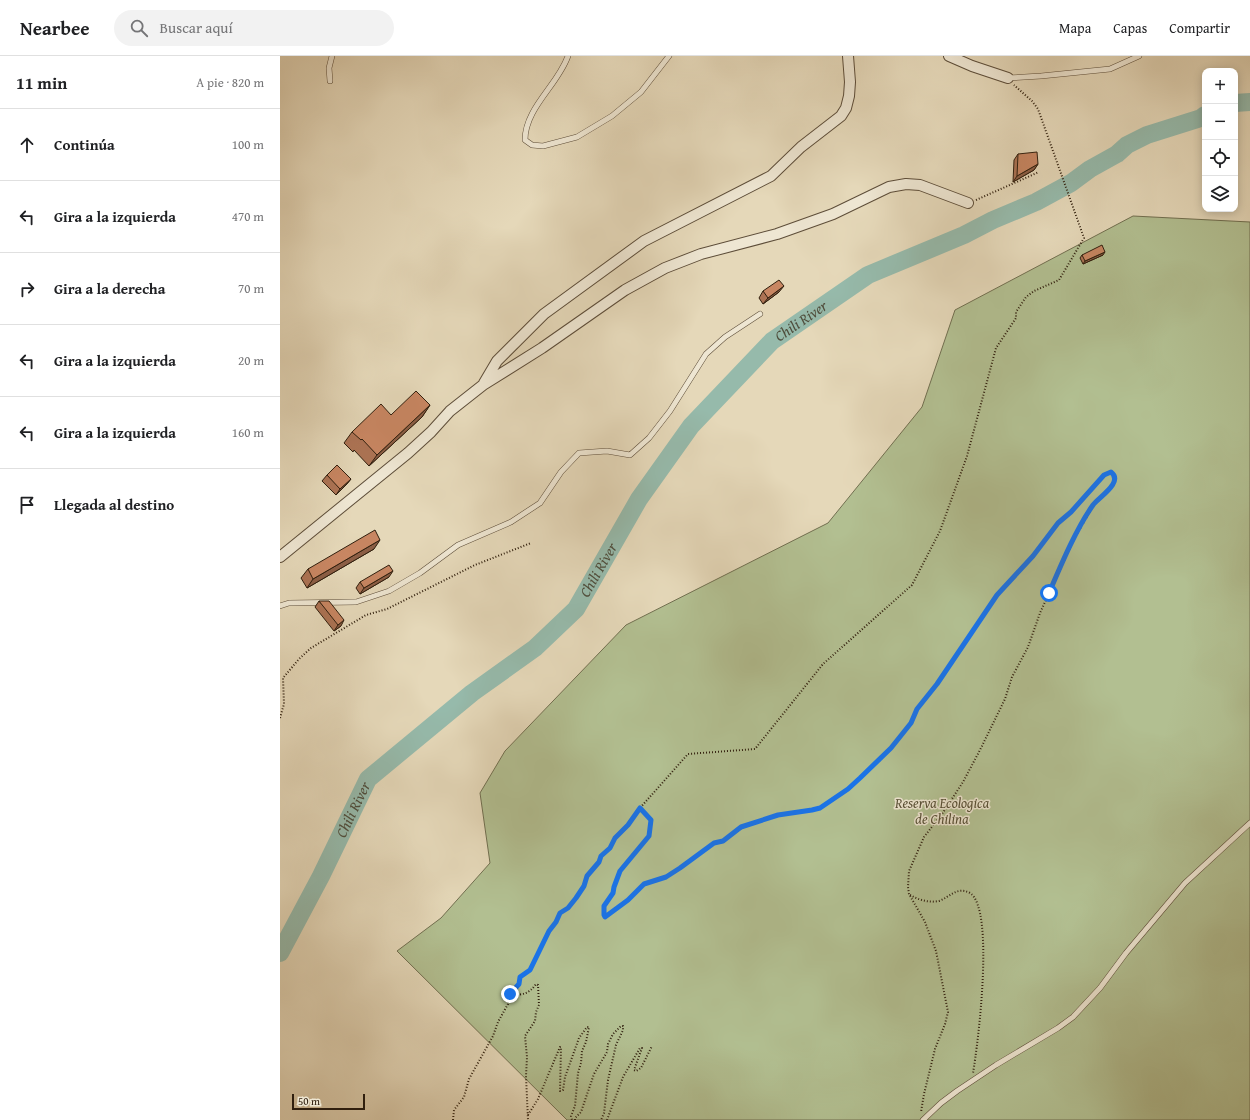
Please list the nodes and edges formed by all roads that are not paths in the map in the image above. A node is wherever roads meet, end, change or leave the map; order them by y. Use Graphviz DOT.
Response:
graph roads {
  1 [pos="332,56"];
  2 [pos="568,56"];
  3 [pos="669,56"];
  4 [pos="848,56"];
  5 [pos="949,56"];
  6 [pos="1139,56"];
  7 [pos="1008,78"];
  8 [pos="330,81"];
  9 [pos="968,203"];
  10 [pos="760,314"];
  11 [pos="483,384"];
  12 [pos="280,557"];
  13 [pos="280,606"];
  14 [pos="1250,823"];
  15 [pos="923,1120"];
  1 -- 8 [label="lane"];
  2 -- 3 [label="lane"];
  4 -- 11 [label="street"];
  5 -- 7 [label="street"];
  6 -- 7 [label="lane"];
  9 -- 11 [label="street"];
  10 -- 13 [label="lane"];
  11 -- 12 [label="street"];
  14 -- 15 [label="lane"];
}
